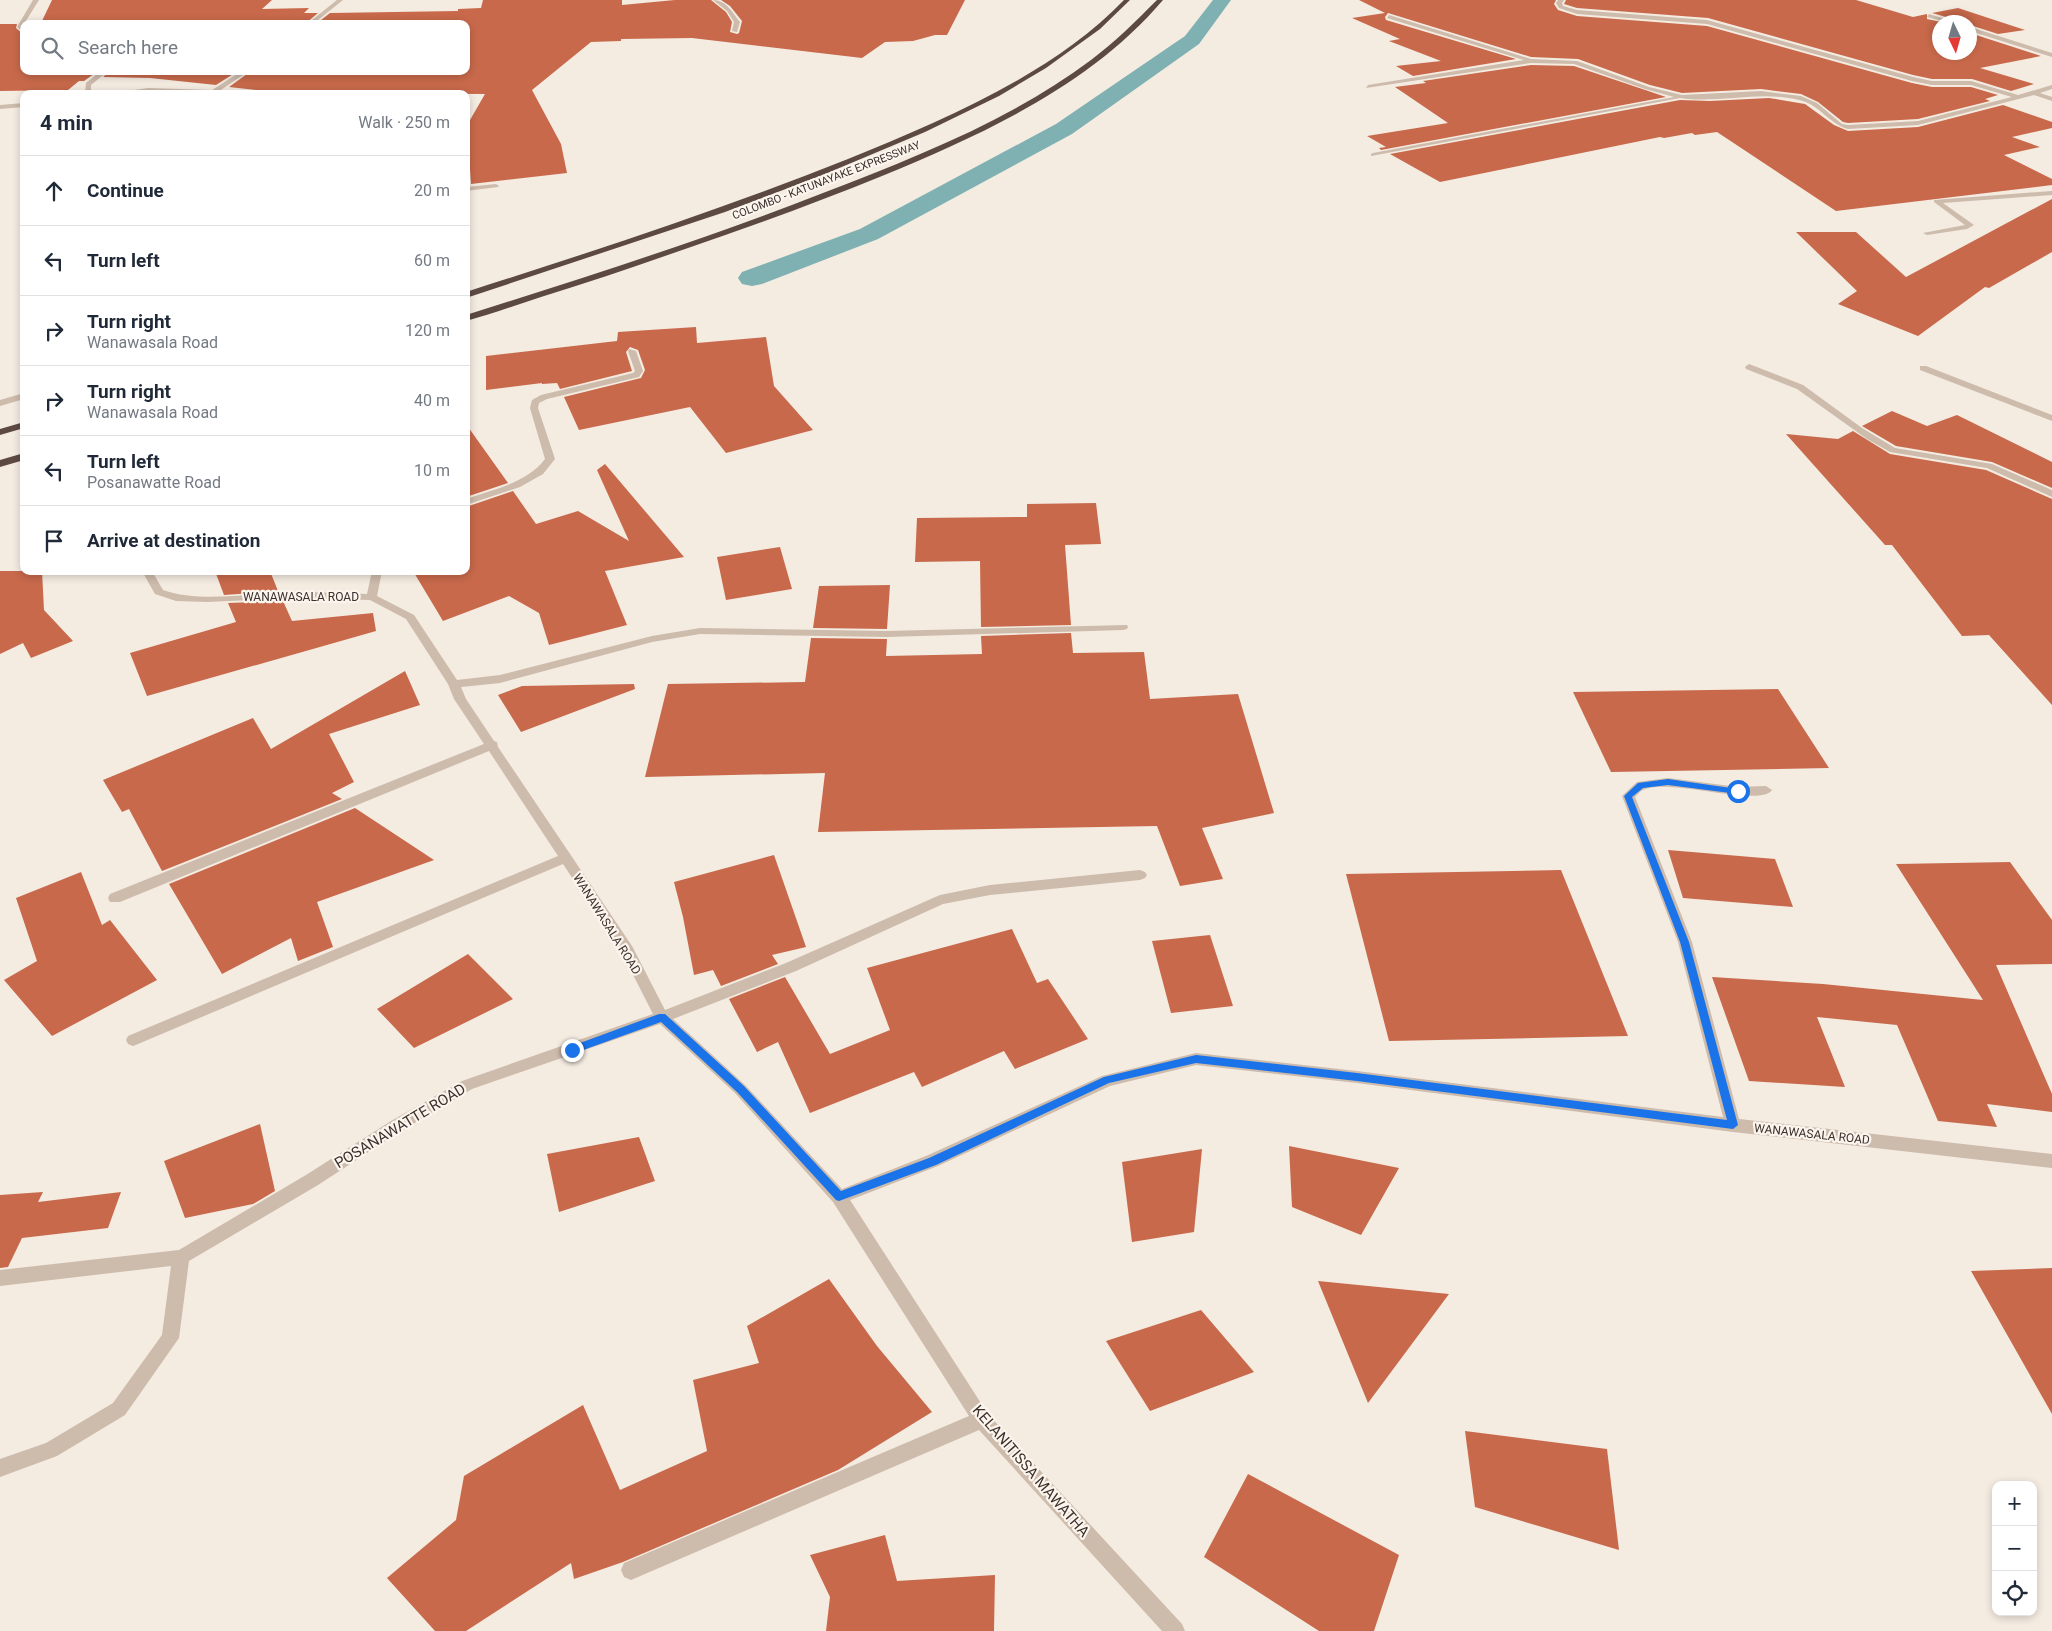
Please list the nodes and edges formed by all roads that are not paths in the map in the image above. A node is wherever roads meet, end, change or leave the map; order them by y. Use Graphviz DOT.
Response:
graph roads {
  1 [pos="36,0"];
  2 [pos="340,0"];
  3 [pos="716,0"];
  4 [pos="1127,0"];
  5 [pos="1160,0"];
  6 [pos="1561,0"];
  7 [pos="1929,16"];
  8 [pos="1389,17"];
  9 [pos="1932,17"];
  10 [pos="24,20"];
  11 [pos="314,20"];
  12 [pos="735,31"];
  13 [pos="1977,31"];
  14 [pos="2052,54"];
  15 [pos="1531,61"];
  16 [pos="100,75"];
  17 [pos="240,75"];
  18 [pos="1368,87"];
  19 [pos="2052,87"];
  20 [pos="88,90"];
  21 [pos="145,90"];
  22 [pos="168,90"];
  23 [pos="217,90"];
  24 [pos="2034,93"];
  25 [pos="1682,97"];
  26 [pos="2018,97"];
  27 [pos="2052,99"];
  28 [pos="20,105"];
  29 [pos="0,107"];
  30 [pos="1373,154"];
  31 [pos="496,186"];
  32 [pos="470,189"];
  33 [pos="2052,193"];
  34 [pos="1927,233"];
  35 [pos="470,294"];
  36 [pos="470,317"];
  37 [pos="632,351"];
  38 [pos="1750,367"];
  39 [pos="1922,368"];
  40 [pos="20,397"];
  41 [pos="0,403"];
  42 [pos="2052,418"];
  43 [pos="20,426"];
  44 [pos="0,432"];
  45 [pos="20,457"];
  46 [pos="0,464"];
  47 [pos="2052,494"];
  48 [pos="470,501"];
  49 [pos="149,575"];
  50 [pos="376,575"];
  51 [pos="372,597"];
  52 [pos="1123,627"];
  53 [pos="454,684"];
  54 [pos="493,745"];
  55 [pos="1766,790"];
  56 [pos="565,858"];
  57 [pos="1140,875"];
  58 [pos="115,898"];
  59 [pos="662,1017"];
  60 [pos="133,1040"];
  61 [pos="1733,1125"];
  62 [pos="2052,1161"];
  63 [pos="839,1196"];
  64 [pos="181,1257"];
  65 [pos="0,1278"];
  66 [pos="982,1420"];
  67 [pos="0,1468"];
  68 [pos="631,1570"];
  69 [pos="1175,1631"];
  1 -- 10 [label="street"];
  2 -- 11 [label="street"];
  3 -- 12 [label="street"];
  4 -- 35 [label="highway, COLOMBO - KATUNAYAKE EXPRESSWAY"];
  5 -- 36 [label="highway, COLOMBO - KATUNAYAKE EXPRESSWAY"];
  6 -- 26 [label="street"];
  7 -- 9 [label="street"];
  8 -- 15 [label="street"];
  13 -- 14 [label="street"];
  15 -- 18 [label="street"];
  15 -- 25 [label="street"];
  16 -- 20 [label="street"];
  17 -- 23 [label="street"];
  19 -- 24 [label="street"];
  21 -- 22 [label="street"];
  24 -- 26 [label="street"];
  24 -- 27 [label="street"];
  25 -- 26 [label="street"];
  25 -- 30 [label="street"];
  28 -- 29 [label="street"];
  31 -- 32 [label="street"];
  33 -- 34 [label="street"];
  37 -- 48 [label="street"];
  38 -- 47 [label="street"];
  39 -- 42 [label="street"];
  40 -- 41 [label="street"];
  43 -- 44 [label="highway"];
  45 -- 46 [label="highway"];
  49 -- 51 [label="street, WANAWASALA ROAD"];
  50 -- 51 [label="street"];
  51 -- 53 [label="street, WANAWASALA ROAD"];
  52 -- 53 [label="street"];
  53 -- 54 [label="street, WANAWASALA ROAD"];
  54 -- 56 [label="street, WANAWASALA ROAD"];
  54 -- 58 [label="street"];
  55 -- 61 [label="street"];
  56 -- 59 [label="street, WANAWASALA ROAD"];
  56 -- 60 [label="street"];
  57 -- 59 [label="street, POSANAWATTE ROAD"];
  59 -- 63 [label="street, WANAWASALA ROAD"];
  59 -- 64 [label="street, POSANAWATTE ROAD"];
  61 -- 62 [label="street, WANAWASALA ROAD"];
  61 -- 63 [label="street, WANAWASALA ROAD"];
  63 -- 66 [label="street, KELANITISSA MAWATHA"];
  64 -- 65 [label="street, POSANAWATTE ROAD"];
  64 -- 67 [label="street"];
  66 -- 68 [label="street"];
  66 -- 69 [label="street, KELANITISSA MAWATHA"];
}
